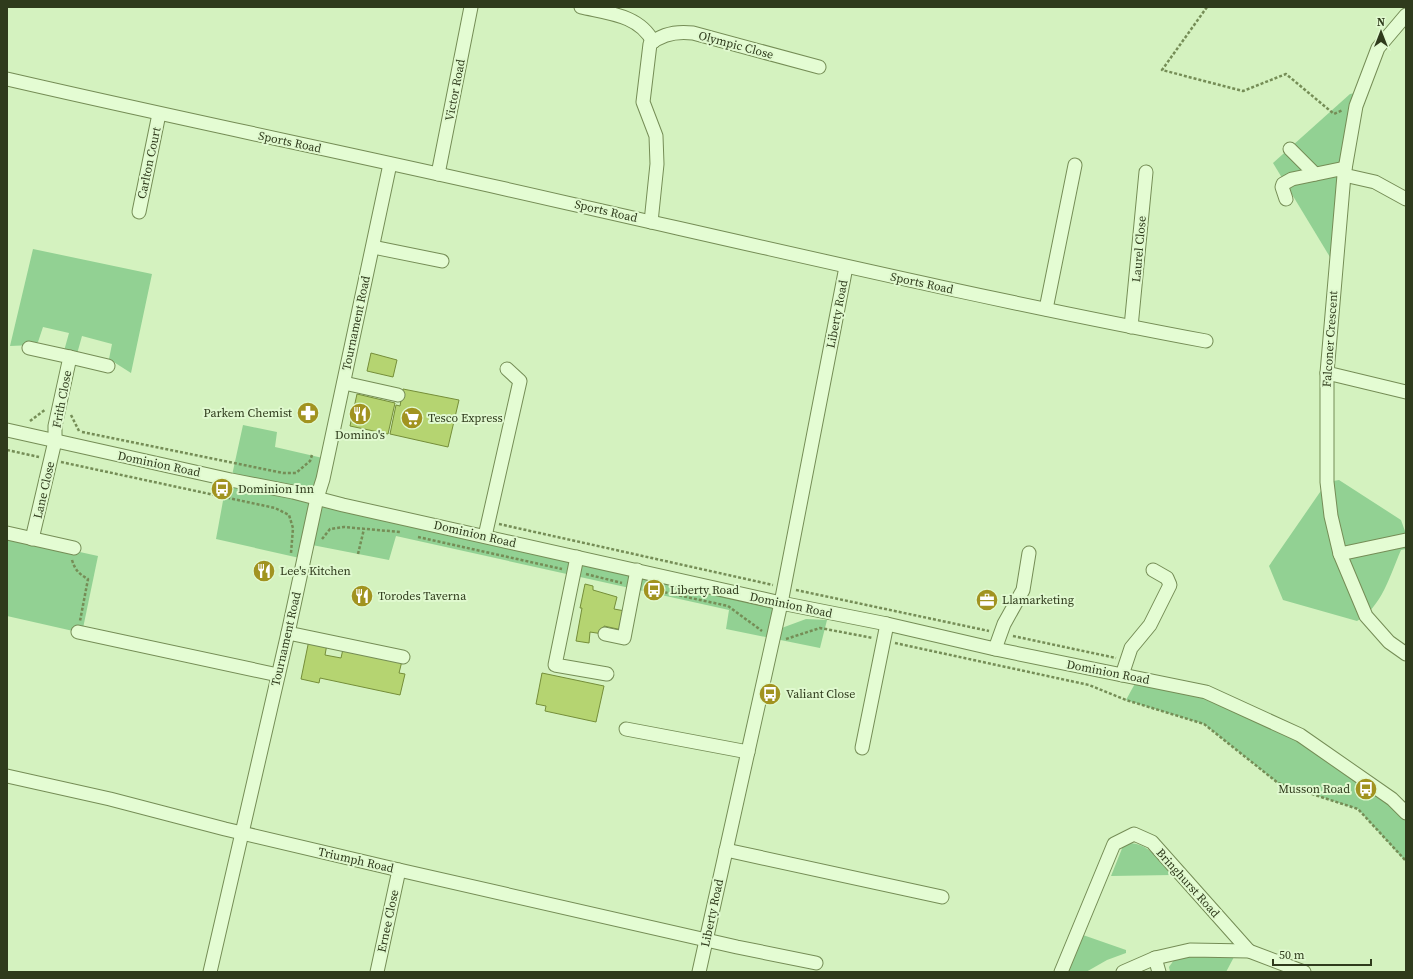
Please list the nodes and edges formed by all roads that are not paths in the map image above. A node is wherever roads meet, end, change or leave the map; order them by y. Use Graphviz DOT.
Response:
graph roads {
  1 [pos="471,7"];
  2 [pos="581,7"];
  3 [pos="1406,15"];
  4 [pos="1402,30"];
  5 [pos="653,42"];
  6 [pos="819,67"];
  7 [pos="7,79"];
  8 [pos="160,114"];
  9 [pos="1290,149"];
  10 [pos="390,164"];
  11 [pos="1075,165"];
  12 [pos="1146,172"];
  13 [pos="1344,172"];
  14 [pos="438,174"];
  15 [pos="1315,174"];
  16 [pos="1286,198"];
  17 [pos="1406,199"];
  18 [pos="139,212"];
  19 [pos="651,222"];
  20 [pos="373,247"];
  21 [pos="442,261"];
  22 [pos="846,267"];
  23 [pos="1046,309"];
  24 [pos="1131,327"];
  25 [pos="1206,341"];
  26 [pos="29,348"];
  27 [pos="70,357"];
  28 [pos="108,366"];
  29 [pos="507,369"];
  30 [pos="1327,373"];
  31 [pos="344,383"];
  32 [pos="1406,392"];
  33 [pos="398,395"];
  34 [pos="7,430"];
  35 [pos="55,441"];
  36 [pos="317,498"];
  37 [pos="7,533"];
  38 [pos="485,536"];
  39 [pos="32,539"];
  40 [pos="1406,540"];
  41 [pos="74,548"];
  42 [pos="1029,553"];
  43 [pos="1340,554"];
  44 [pos="577,557"];
  45 [pos="637,570"];
  46 [pos="1153,570"];
  47 [pos="781,603"];
  48 [pos="886,624"];
  49 [pos="78,632"];
  50 [pos="288,633"];
  51 [pos="605,634"];
  52 [pos="995,649"];
  53 [pos="1406,654"];
  54 [pos="403,657"];
  55 [pos="278,674"];
  56 [pos="607,674"];
  57 [pos="1122,675"];
  58 [pos="626,729"];
  59 [pos="862,748"];
  60 [pos="748,752"];
  61 [pos="7,776"];
  62 [pos="1406,813"];
  63 [pos="242,832"];
  64 [pos="726,850"];
  65 [pos="399,870"];
  66 [pos="942,897"];
  67 [pos="707,939"];
  68 [pos="1249,951"];
  69 [pos="1155,958"];
  70 [pos="816,963"];
  71 [pos="210,972"];
  72 [pos="377,972"];
  73 [pos="700,972"];
  74 [pos="1061,972"];
  75 [pos="1123,972"];
  76 [pos="1159,972"];
  77 [pos="1304,972"];
  1 -- 14 [label="street, Victor Road"];
  2 -- 5 [label="street"];
  3 -- 4 [label="street, Falconer Crescent"];
  4 -- 13 [label="street, Falconer Crescent"];
  5 -- 6 [label="street, Olympic Close"];
  5 -- 19 [label="street"];
  7 -- 8 [label="street, Sports Road"];
  8 -- 10 [label="street, Sports Road"];
  8 -- 18 [label="street, Carlton Court"];
  9 -- 15 [label="street"];
  10 -- 14 [label="street, Sports Road"];
  10 -- 20 [label="street, Tournament Road"];
  11 -- 23 [label="street"];
  12 -- 24 [label="street, Laurel Close"];
  13 -- 15 [label="street"];
  13 -- 17 [label="street"];
  13 -- 30 [label="street, Falconer Crescent"];
  14 -- 19 [label="street, Sports Road"];
  15 -- 16 [label="street"];
  19 -- 22 [label="street, Sports Road"];
  20 -- 21 [label="street"];
  20 -- 31 [label="street, Tournament Road"];
  22 -- 23 [label="street, Sports Road"];
  22 -- 47 [label="street, Liberty Road"];
  23 -- 24 [label="street, Sports Road"];
  24 -- 25 [label="street, Sports Road"];
  26 -- 27 [label="street, Frith Close"];
  27 -- 28 [label="street, Frith Close"];
  27 -- 35 [label="street, Frith Close"];
  29 -- 38 [label="street"];
  30 -- 32 [label="street"];
  30 -- 43 [label="street, Falconer Crescent"];
  31 -- 33 [label="street"];
  31 -- 36 [label="street, Tournament Road"];
  34 -- 35 [label="street, Dominion Road"];
  35 -- 36 [label="street, Dominion Road"];
  35 -- 39 [label="street, Lane Close"];
  36 -- 38 [label="street, Dominion Road"];
  36 -- 50 [label="street, Tournament Road"];
  37 -- 39 [label="street"];
  38 -- 44 [label="street, Dominion Road"];
  39 -- 41 [label="street"];
  40 -- 43 [label="street"];
  42 -- 52 [label="street"];
  43 -- 53 [label="street, Falconer Crescent"];
  44 -- 45 [label="street, Dominion Road"];
  44 -- 56 [label="street"];
  45 -- 47 [label="street, Dominion Road"];
  45 -- 51 [label="street"];
  46 -- 57 [label="street"];
  47 -- 48 [label="street, Dominion Road"];
  47 -- 60 [label="street, Liberty Road"];
  48 -- 52 [label="street, Dominion Road"];
  48 -- 59 [label="street"];
  49 -- 55 [label="street"];
  50 -- 54 [label="street"];
  50 -- 55 [label="street, Tournament Road"];
  52 -- 57 [label="street, Dominion Road"];
  55 -- 63 [label="street, Tournament Road"];
  57 -- 62 [label="street, Dominion Road"];
  58 -- 60 [label="street"];
  60 -- 64 [label="street, Liberty Road"];
  61 -- 63 [label="street, Triumph Road"];
  63 -- 65 [label="street, Triumph Road"];
  63 -- 71 [label="street, Tournament Road"];
  64 -- 66 [label="street"];
  64 -- 67 [label="street, Liberty Road"];
  65 -- 67 [label="street, Triumph Road"];
  65 -- 72 [label="street, Ernee Close"];
  67 -- 70 [label="street, Triumph Road"];
  67 -- 73 [label="street, Liberty Road"];
  68 -- 69 [label="street, Bringhurst Road"];
  68 -- 74 [label="street, Bringhurst Road"];
  68 -- 77 [label="street, Bringhurst Road"];
  69 -- 75 [label="street, Bringhurst Road"];
  69 -- 76 [label="street"];
}
